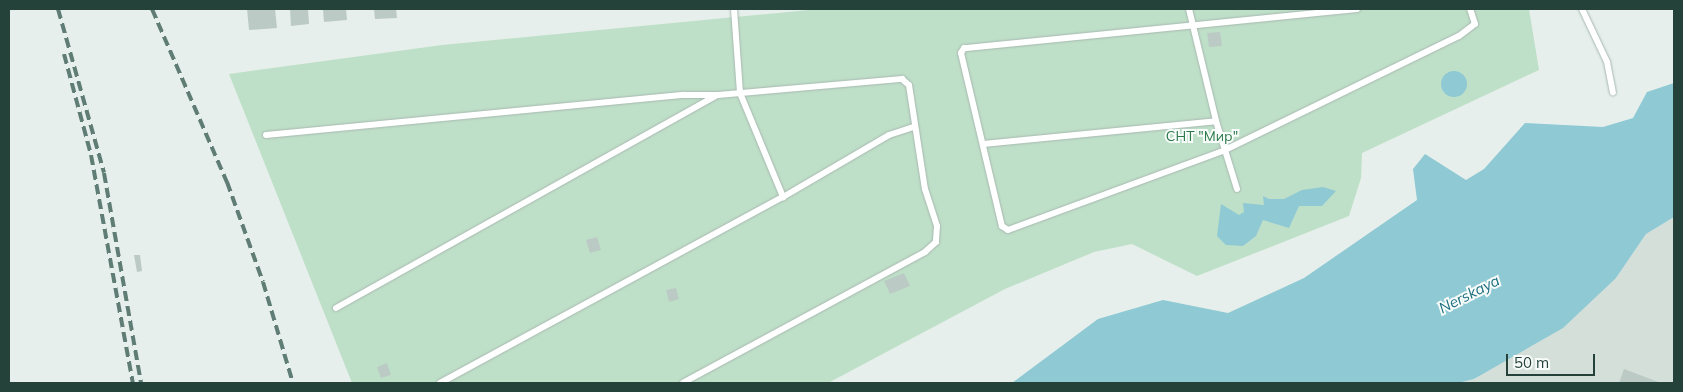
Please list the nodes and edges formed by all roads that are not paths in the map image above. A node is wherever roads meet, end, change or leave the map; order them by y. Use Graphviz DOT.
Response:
graph roads {
  1 [pos="734,9"];
  2 [pos="1189,9"];
  3 [pos="1357,9"];
  4 [pos="1470,9"];
  5 [pos="1582,9"];
  6 [pos="1192,26"];
  7 [pos="1613,92"];
  8 [pos="740,93"];
  9 [pos="718,95"];
  10 [pos="1216,121"];
  11 [pos="914,127"];
  12 [pos="266,135"];
  13 [pos="983,144"];
  14 [pos="1225,150"];
  15 [pos="1237,190"];
  16 [pos="783,197"];
  17 [pos="336,308"];
  18 [pos="440,383"];
  19 [pos="682,383"];
  1 -- 8 [label="lane"];
  2 -- 6 [label="lane"];
  3 -- 6 [label="lane"];
  4 -- 14 [label="lane"];
  5 -- 7 [label="lane"];
  6 -- 10 [label="lane"];
  6 -- 13 [label="lane"];
  8 -- 9 [label="lane"];
  8 -- 11 [label="lane"];
  8 -- 16 [label="lane"];
  9 -- 12 [label="lane"];
  9 -- 17 [label="lane"];
  10 -- 13 [label="lane"];
  10 -- 14 [label="lane"];
  11 -- 16 [label="lane"];
  11 -- 19 [label="lane"];
  13 -- 14 [label="lane"];
  14 -- 15 [label="lane"];
  16 -- 18 [label="lane"];
}
